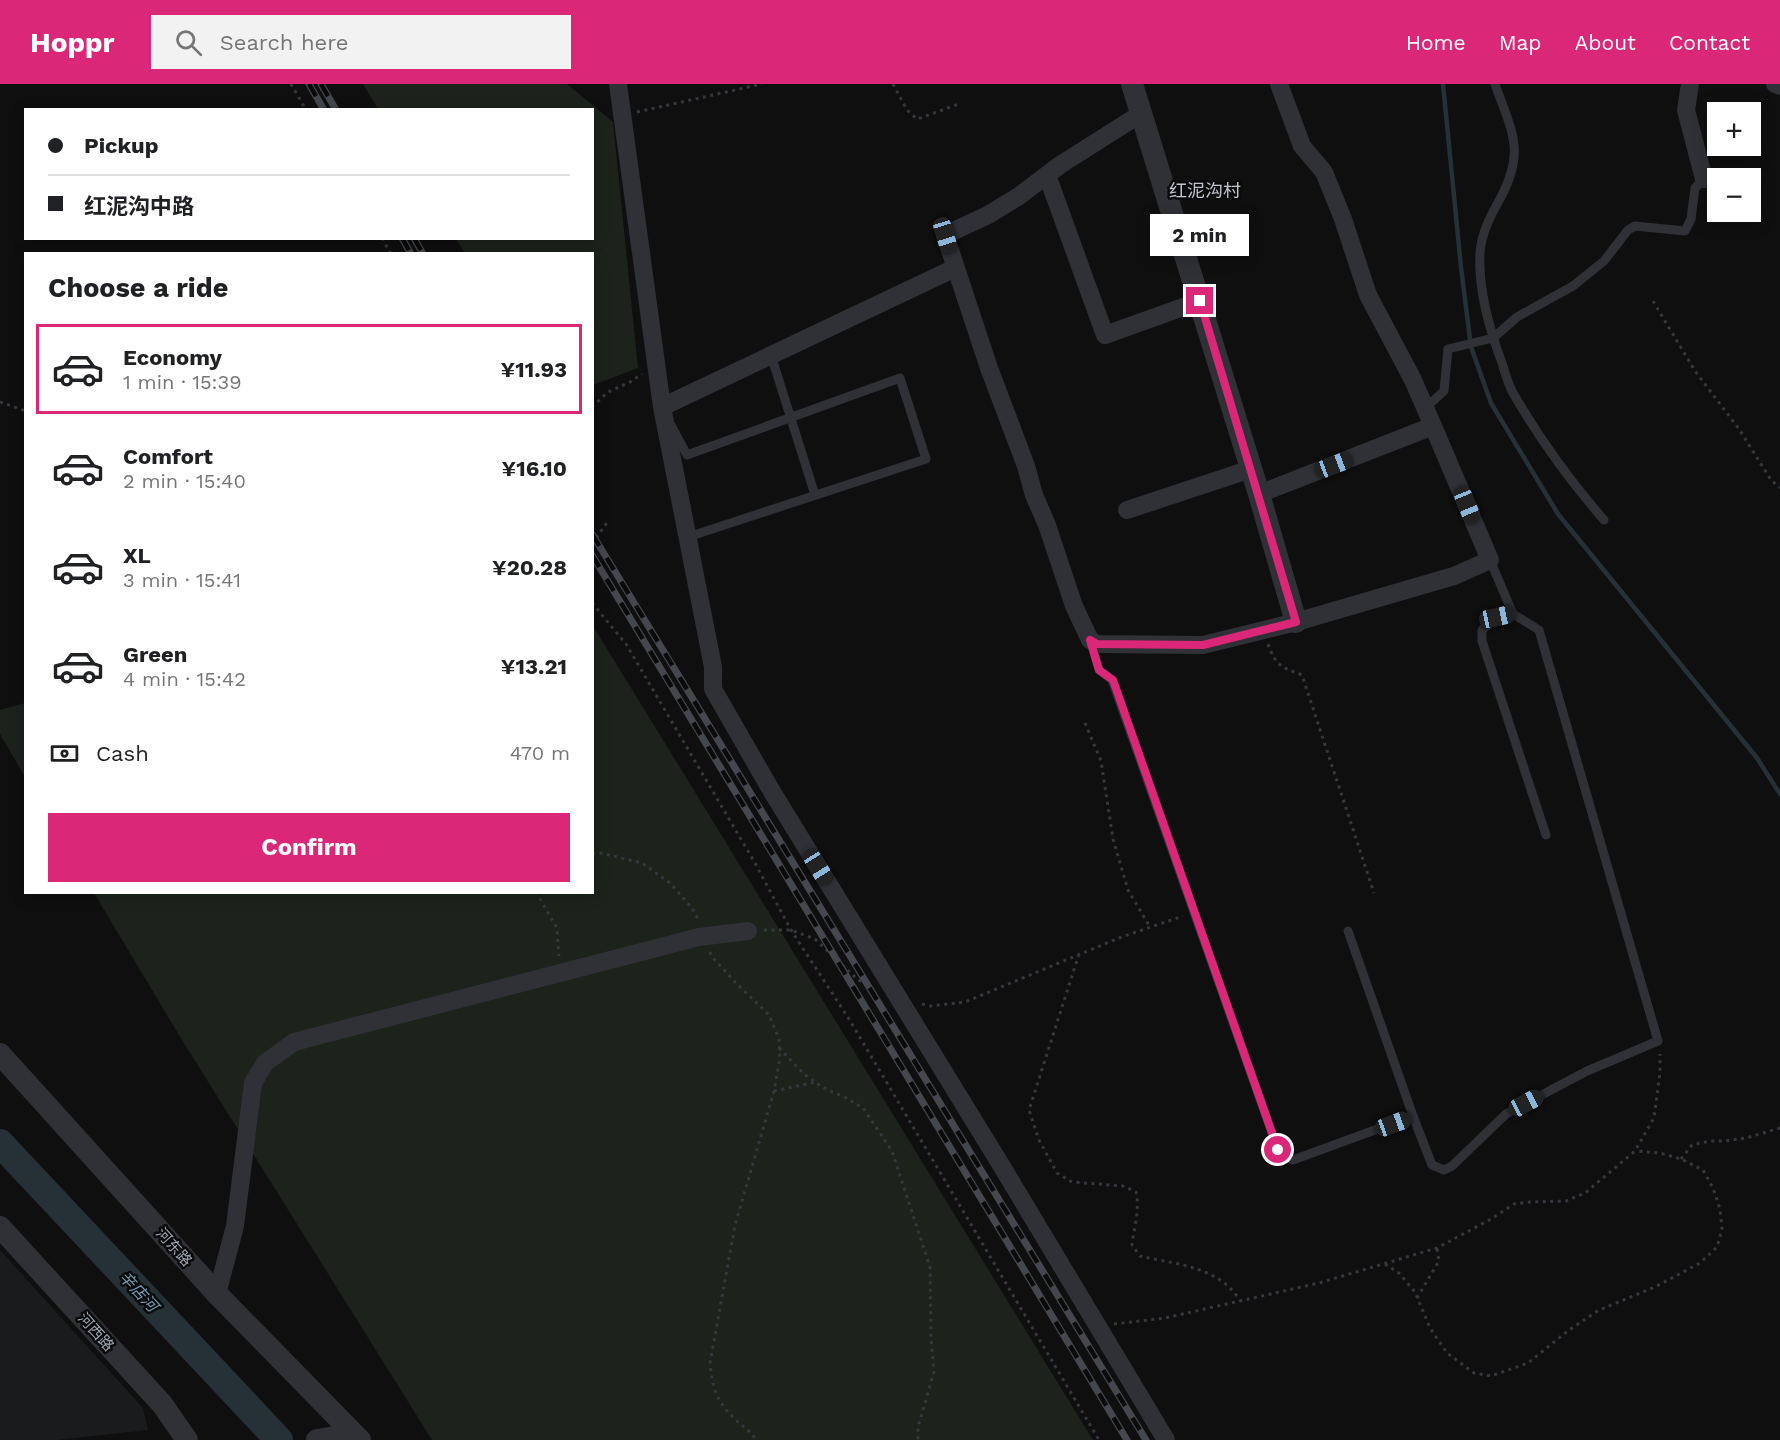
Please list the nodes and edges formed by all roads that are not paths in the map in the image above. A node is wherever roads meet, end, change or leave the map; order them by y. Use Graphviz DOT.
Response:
graph roads {
  1 [pos="618,84"];
  2 [pos="1132,84"];
  3 [pos="1280,84"];
  4 [pos="1495,84"];
  5 [pos="1690,84"];
  6 [pos="1775,84"];
  7 [pos="1780,86"];
  8 [pos="1142,113"];
  9 [pos="1047,175"];
  10 [pos="1704,179"];
  11 [pos="955,268"];
  12 [pos="1200,301"];
  13 [pos="1492,338"];
  14 [pos="771,355"];
  15 [pos="662,407"];
  16 [pos="1425,408"];
  17 [pos="791,417"];
  18 [pos="1433,426"];
  19 [pos="1251,469"];
  20 [pos="1259,494"];
  21 [pos="815,495"];
  22 [pos="1127,510"];
  23 [pos="1604,520"];
  24 [pos="687,537"];
  25 [pos="1490,560"];
  26 [pos="1513,614"];
  27 [pos="1296,622"];
  28 [pos="1090,640"];
  29 [pos="1546,835"];
  30 [pos="748,931"];
  31 [pos="1348,931"];
  32 [pos="0,1054"];
  33 [pos="1413,1116"];
  34 [pos="0,1227"];
  35 [pos="216,1294"];
  36 [pos="357,1437"];
  37 [pos="323,1439"];
  38 [pos="187,1440"];
  39 [pos="1166,1440"];
  1 -- 15 [label="street"];
  2 -- 8 [label="street"];
  3 -- 16 [label="street"];
  4 -- 13 [label="lane"];
  5 -- 10 [label="street"];
  6 -- 7 [label="street"];
  8 -- 9 [label="street"];
  8 -- 12 [label="street"];
  9 -- 11 [label="street"];
  9 -- 12 [label="street"];
  10 -- 13 [label="lane"];
  11 -- 14 [label="street"];
  11 -- 28 [label="street"];
  12 -- 19 [label="street"];
  13 -- 16 [label="lane"];
  13 -- 23 [label="lane"];
  14 -- 15 [label="street"];
  14 -- 17 [label="lane"];
  15 -- 17 [label="lane"];
  15 -- 24 [label="street"];
  16 -- 18 [label="street"];
  17 -- 21 [label="lane"];
  17 -- 21 [label="lane"];
  18 -- 20 [label="street"];
  18 -- 25 [label="street"];
  19 -- 20 [label="street"];
  19 -- 22 [label="street"];
  20 -- 27 [label="street"];
  21 -- 24 [label="lane"];
  24 -- 39 [label="street"];
  25 -- 26 [label="lane"];
  25 -- 27 [label="street"];
  26 -- 29 [label="lane"];
  26 -- 33 [label="lane"];
  27 -- 28 [label="street"];
  28 -- 33 [label="lane"];
  30 -- 35 [label="street"];
  31 -- 33 [label="lane"];
  32 -- 35 [label="street, 河东路"];
  34 -- 38 [label="street, 河西路"];
  35 -- 36 [label="street, 河东路"];
  36 -- 37 [label="street"];
}
